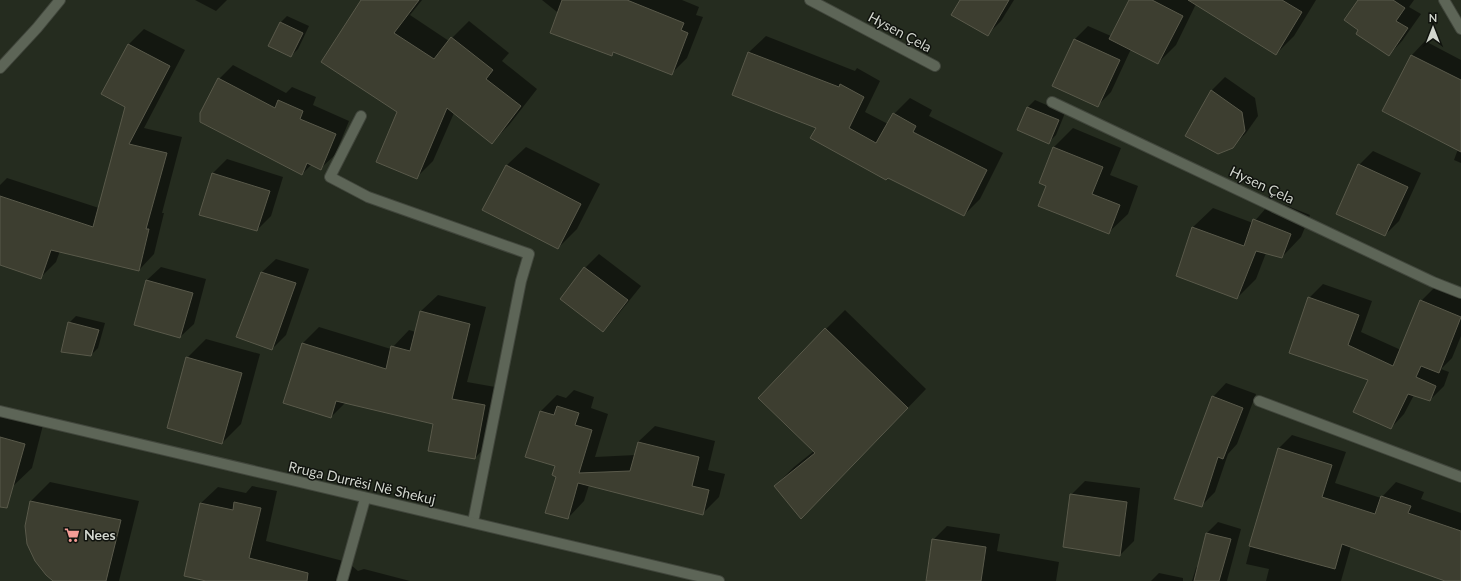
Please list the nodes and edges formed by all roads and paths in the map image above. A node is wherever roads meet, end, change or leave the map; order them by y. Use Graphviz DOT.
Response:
graph roads {
  1 [pos="60,0"];
  2 [pos="810,0"];
  3 [pos="1444,0"];
  4 [pos="1461,29"];
  5 [pos="935,66"];
  6 [pos="0,68"];
  7 [pos="1052,102"];
  8 [pos="361,116"];
  9 [pos="1461,293"];
  10 [pos="1259,401"];
  11 [pos="0,411"];
  12 [pos="1461,477"];
  13 [pos="364,499"];
  14 [pos="473,522"];
  15 [pos="342,581"];
  16 [pos="719,581"];
  1 -- 6 [label="street"];
  2 -- 5 [label="street, Hysen Çela"];
  3 -- 4 [label="street"];
  7 -- 9 [label="street, Hysen Çela"];
  8 -- 14 [label="street"];
  10 -- 12 [label="street"];
  11 -- 13 [label="street, Rruga Durrësi Në Shekuj"];
  13 -- 14 [label="street, Rruga Durrësi Në Shekuj"];
  13 -- 15 [label="street"];
  14 -- 16 [label="street, Rruga Durrësi Në Shekuj"];
}
